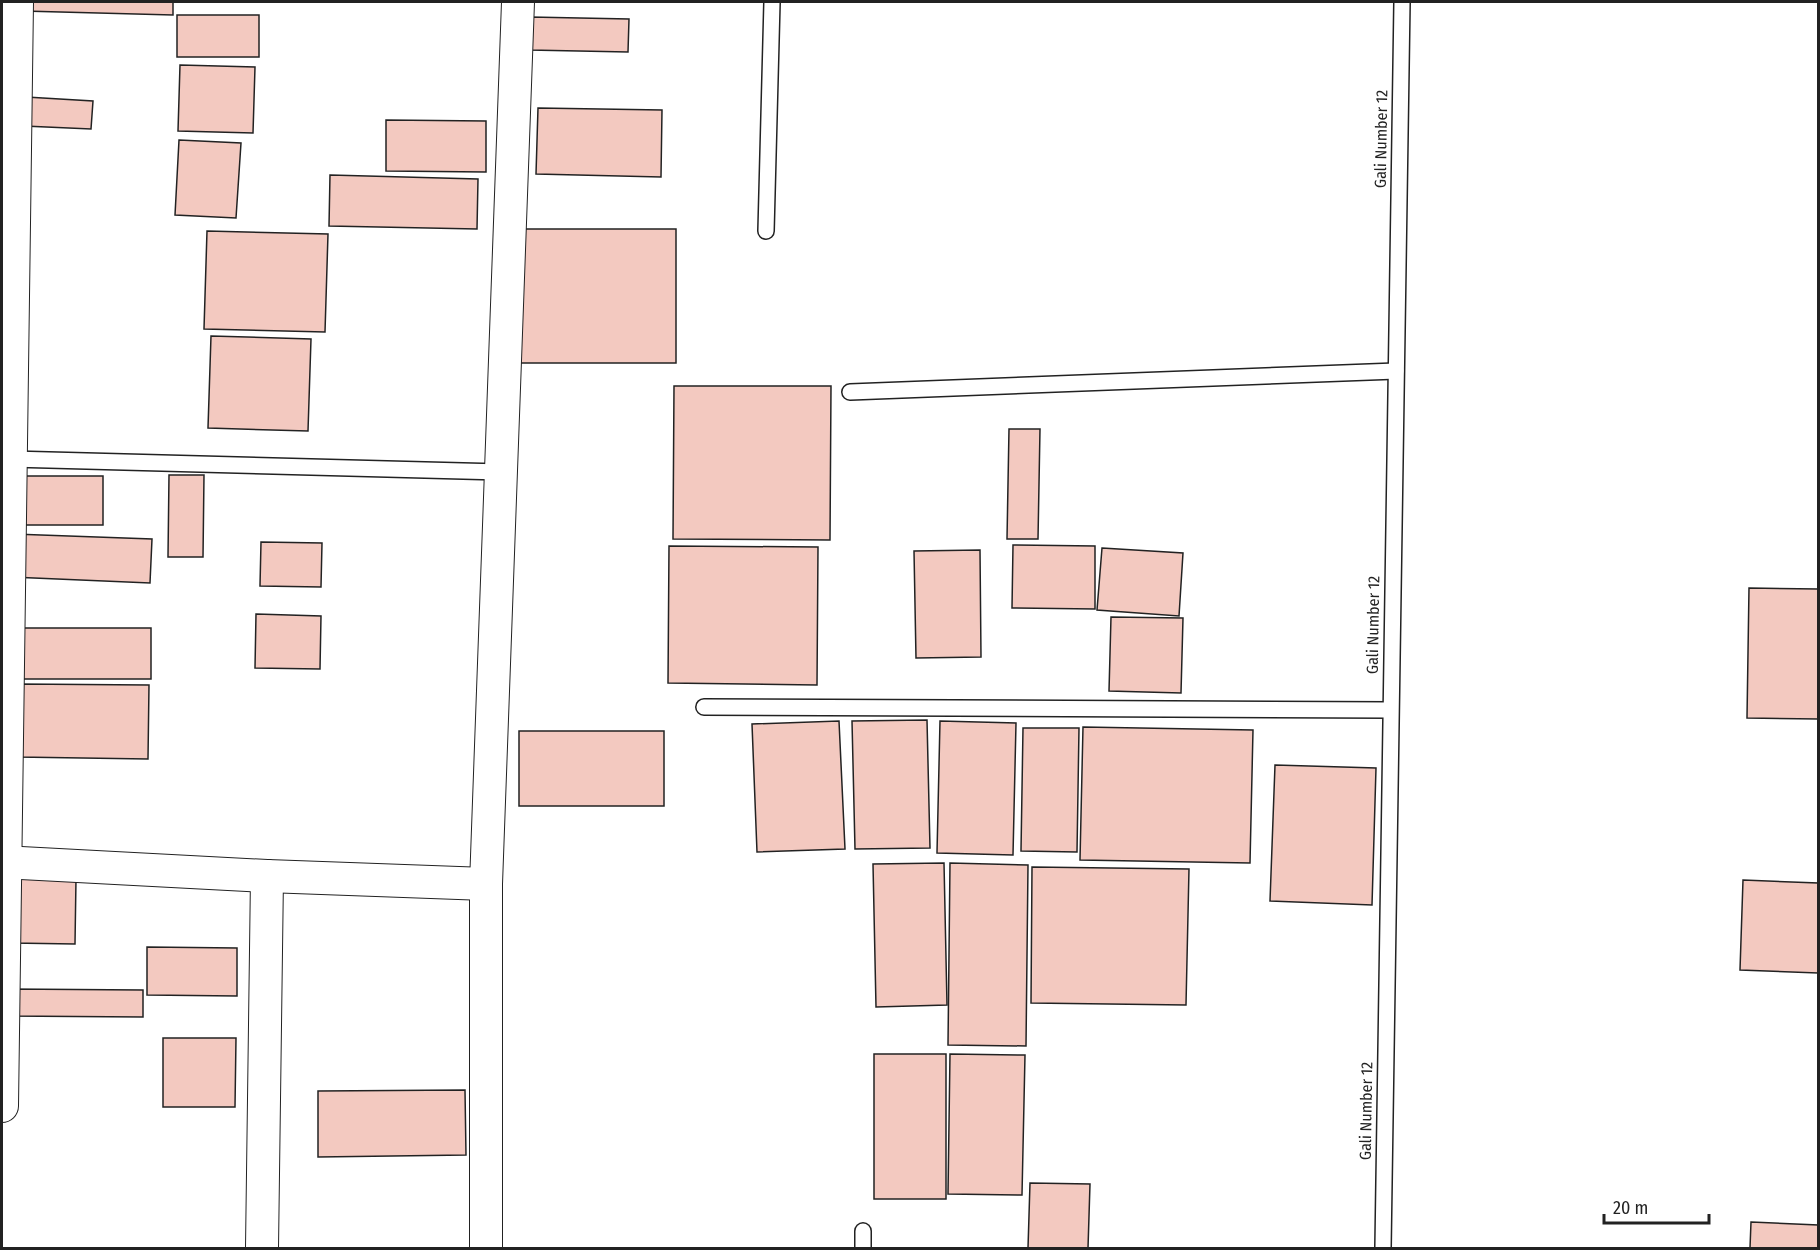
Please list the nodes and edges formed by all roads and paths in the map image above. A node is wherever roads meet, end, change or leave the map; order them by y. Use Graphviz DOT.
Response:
graph roads {
  1 [pos="17,2"];
  2 [pos="518,2"];
  3 [pos="772,2"];
  4 [pos="1402,2"];
  5 [pos="8,225"];
  6 [pos="766,231"];
  7 [pos="1396,371"];
  8 [pos="850,392"];
  9 [pos="11,459"];
  10 [pos="501,472"];
  11 [pos="704,707"];
  12 [pos="1390,710"];
  13 [pos="3,862"];
  14 [pos="267,876"];
  15 [pos="486,884"];
  16 [pos="2,1107"];
  17 [pos="862,1231"];
  18 [pos="262,1248"];
  19 [pos="486,1248"];
  20 [pos="862,1248"];
  21 [pos="1383,1248"];
  1 -- 5 [label="street"];
  2 -- 10 [label="street"];
  3 -- 6 [label="lane"];
  4 -- 7 [label="lane, Gali Number 12"];
  5 -- 9 [label="street"];
  7 -- 8 [label="lane"];
  7 -- 12 [label="lane, Gali Number 12"];
  9 -- 10 [label="lane"];
  9 -- 13 [label="street"];
  10 -- 15 [label="street"];
  11 -- 12 [label="lane"];
  12 -- 21 [label="lane, Gali Number 12"];
  13 -- 14 [label="street"];
  13 -- 16 [label="street"];
  14 -- 15 [label="street"];
  14 -- 18 [label="street"];
  15 -- 19 [label="street"];
  17 -- 20 [label="lane"];
}
